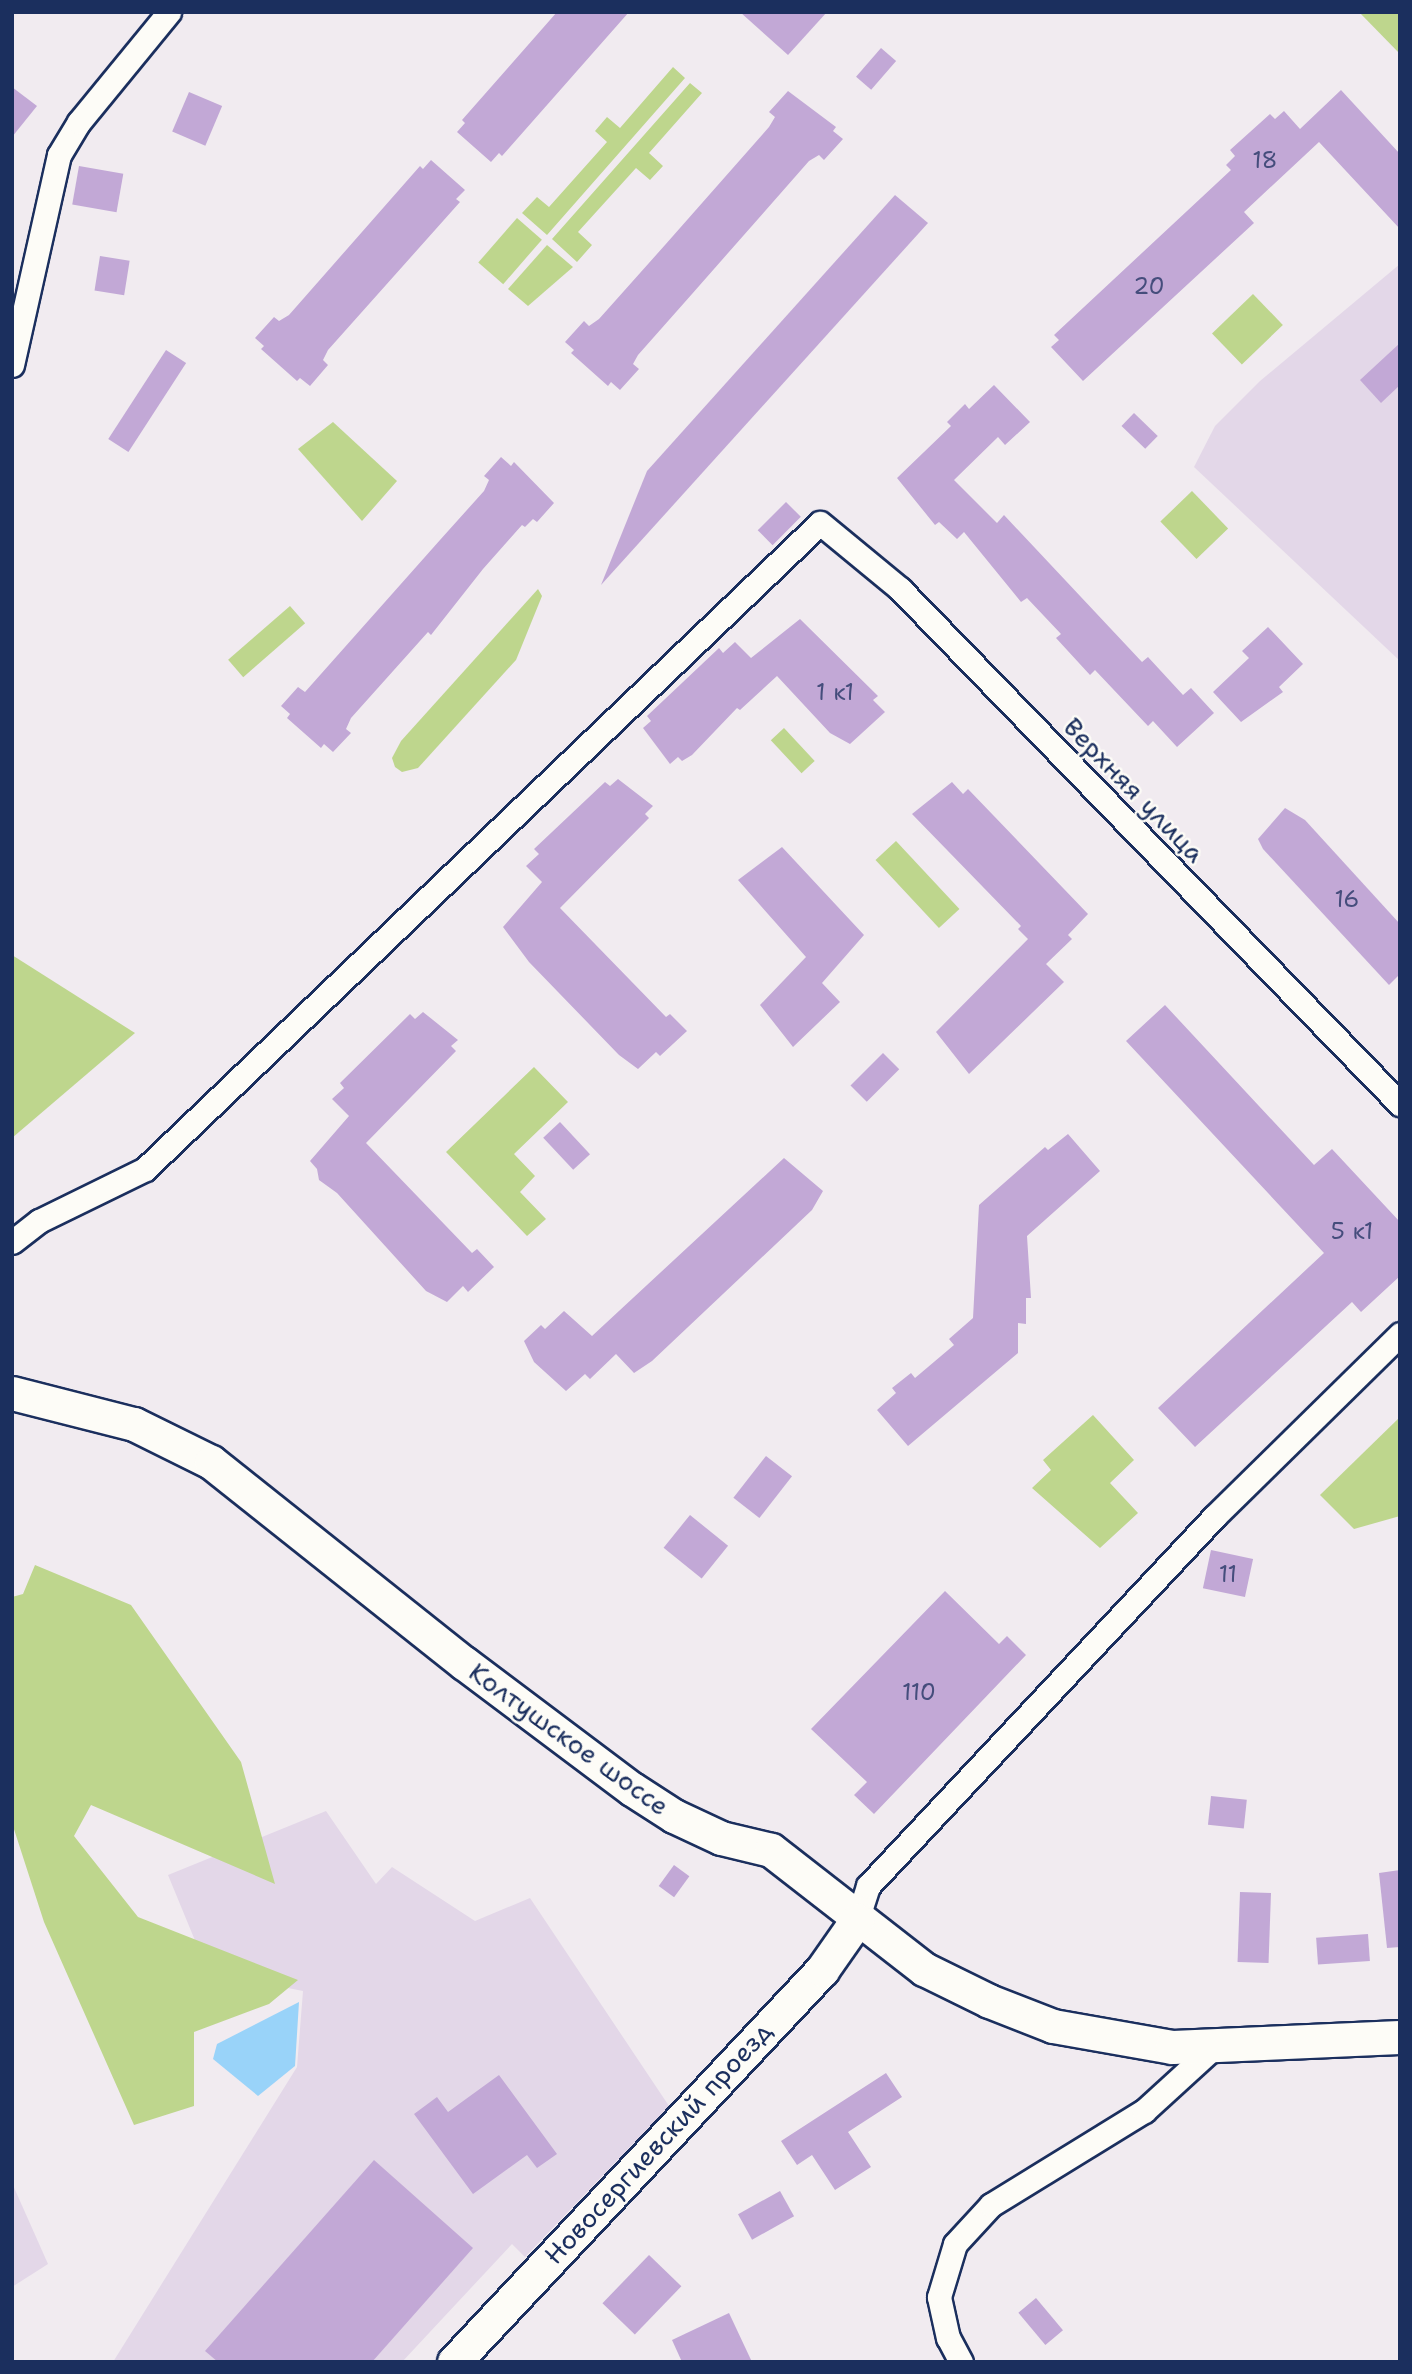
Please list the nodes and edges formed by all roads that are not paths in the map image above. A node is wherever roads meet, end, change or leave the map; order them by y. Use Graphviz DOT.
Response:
graph roads {
  1 [pos="169,12"];
  2 [pos="12,365"];
  3 [pos="1400,1104"];
  4 [pos="12,1242"];
  5 [pos="1400,1334"];
  6 [pos="12,1393"];
  7 [pos="857,1920"];
  8 [pos="1400,2037"];
  9 [pos="1213,2048"];
  10 [pos="454,2362"];
  11 [pos="961,2362"];
  1 -- 2 [label="street"];
  3 -- 4 [label="street, Верхняя улица"];
  5 -- 7 [label="street"];
  6 -- 7 [label="main road, Колтушское шоссе"];
  7 -- 9 [label="main road, Колтушское шоссе"];
  7 -- 10 [label="main road, Новосергиевский проезд"];
  8 -- 9 [label="main road, Колтушское шоссе"];
  9 -- 11 [label="street"];
}
